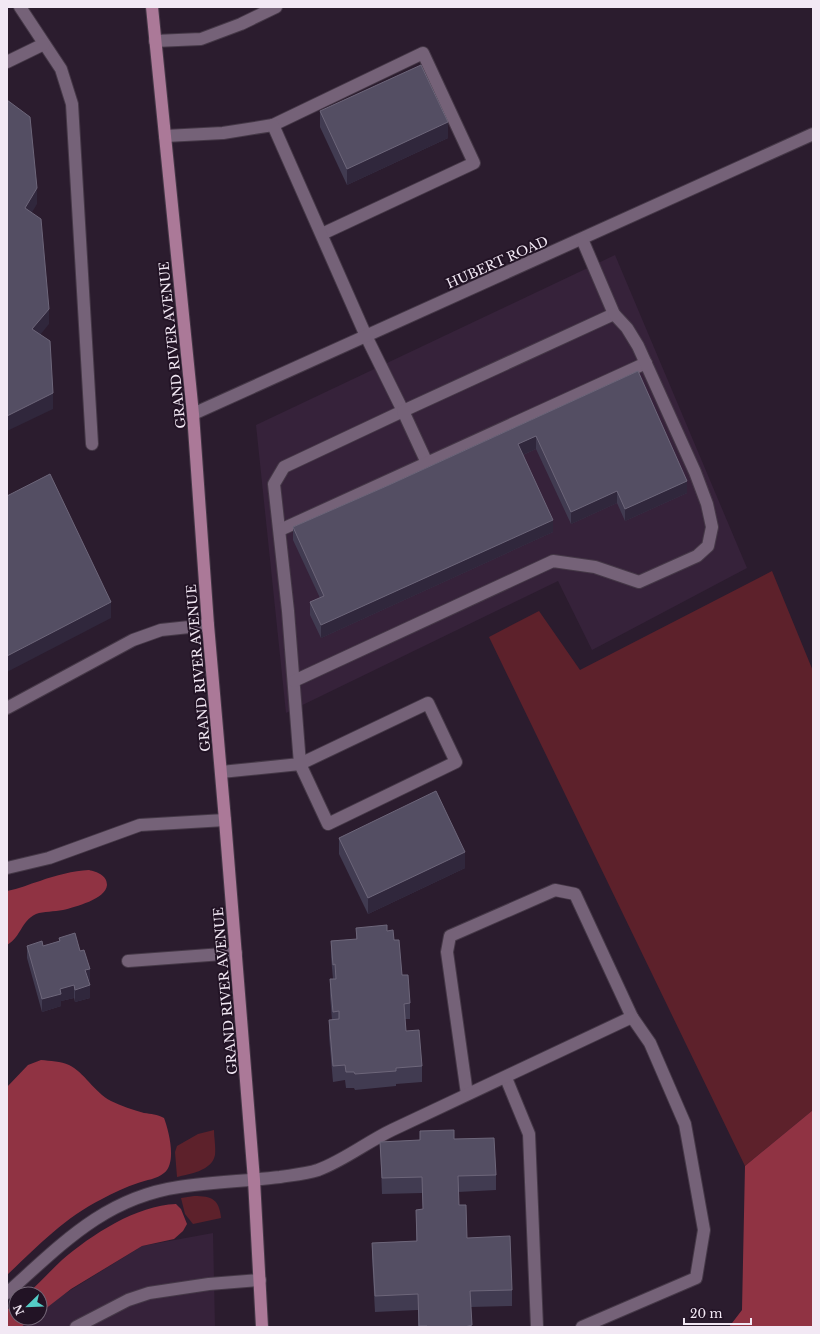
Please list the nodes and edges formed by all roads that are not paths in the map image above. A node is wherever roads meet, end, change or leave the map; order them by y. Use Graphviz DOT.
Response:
graph roads {
  1 [pos="20,7"];
  2 [pos="152,7"];
  3 [pos="276,7"];
  4 [pos="155,41"];
  5 [pos="44,44"];
  6 [pos="7,62"];
  7 [pos="273,125"];
  8 [pos="813,134"];
  9 [pos="164,136"];
  10 [pos="322,234"];
  11 [pos="582,239"];
  12 [pos="614,314"];
  13 [pos="366,336"];
  14 [pos="646,362"];
  15 [pos="403,411"];
  16 [pos="193,414"];
  17 [pos="92,444"];
  18 [pos="427,463"];
  19 [pos="280,530"];
  20 [pos="208,625"];
  21 [pos="294,681"];
  22 [pos="7,708"];
  23 [pos="300,764"];
  24 [pos="221,772"];
  25 [pos="225,820"];
  26 [pos="7,868"];
  27 [pos="236,953"];
  28 [pos="128,961"];
  29 [pos="632,1017"];
  30 [pos="506,1078"];
  31 [pos="467,1094"];
  32 [pos="254,1180"];
  33 [pos="260,1280"];
  34 [pos="7,1293"];
  35 [pos="76,1327"];
  36 [pos="262,1327"];
  37 [pos="537,1327"];
  38 [pos="582,1327"];
  1 -- 5 [label="street"];
  2 -- 4 [label="main road, GRAND RIVER AVENUE"];
  3 -- 4 [label="street"];
  4 -- 9 [label="main road, GRAND RIVER AVENUE"];
  5 -- 6 [label="street"];
  5 -- 17 [label="street"];
  7 -- 9 [label="street"];
  7 -- 10 [label="street"];
  7 -- 10 [label="street"];
  8 -- 11 [label="street, HUBERT ROAD"];
  9 -- 16 [label="main road, GRAND RIVER AVENUE"];
  10 -- 13 [label="street"];
  11 -- 12 [label="street"];
  11 -- 13 [label="street, HUBERT ROAD"];
  12 -- 14 [label="street"];
  12 -- 15 [label="street"];
  13 -- 15 [label="street"];
  13 -- 16 [label="street, HUBERT ROAD"];
  14 -- 18 [label="street"];
  14 -- 21 [label="street"];
  15 -- 18 [label="street"];
  15 -- 19 [label="street"];
  16 -- 20 [label="main road, GRAND RIVER AVENUE"];
  18 -- 19 [label="street"];
  19 -- 21 [label="street"];
  20 -- 22 [label="street"];
  20 -- 24 [label="main road, GRAND RIVER AVENUE"];
  21 -- 23 [label="street"];
  23 -- 23 [label="street"];
  23 -- 24 [label="street"];
  24 -- 25 [label="main road, GRAND RIVER AVENUE"];
  25 -- 26 [label="street"];
  25 -- 27 [label="main road, GRAND RIVER AVENUE"];
  27 -- 28 [label="street"];
  27 -- 32 [label="main road, GRAND RIVER AVENUE"];
  29 -- 30 [label="street"];
  29 -- 31 [label="street"];
  29 -- 38 [label="street"];
  30 -- 31 [label="street"];
  30 -- 37 [label="street"];
  31 -- 32 [label="street"];
  32 -- 33 [label="main road, GRAND RIVER AVENUE"];
  32 -- 34 [label="street"];
  33 -- 35 [label="street"];
  33 -- 36 [label="main road, GRAND RIVER AVENUE"];
}
